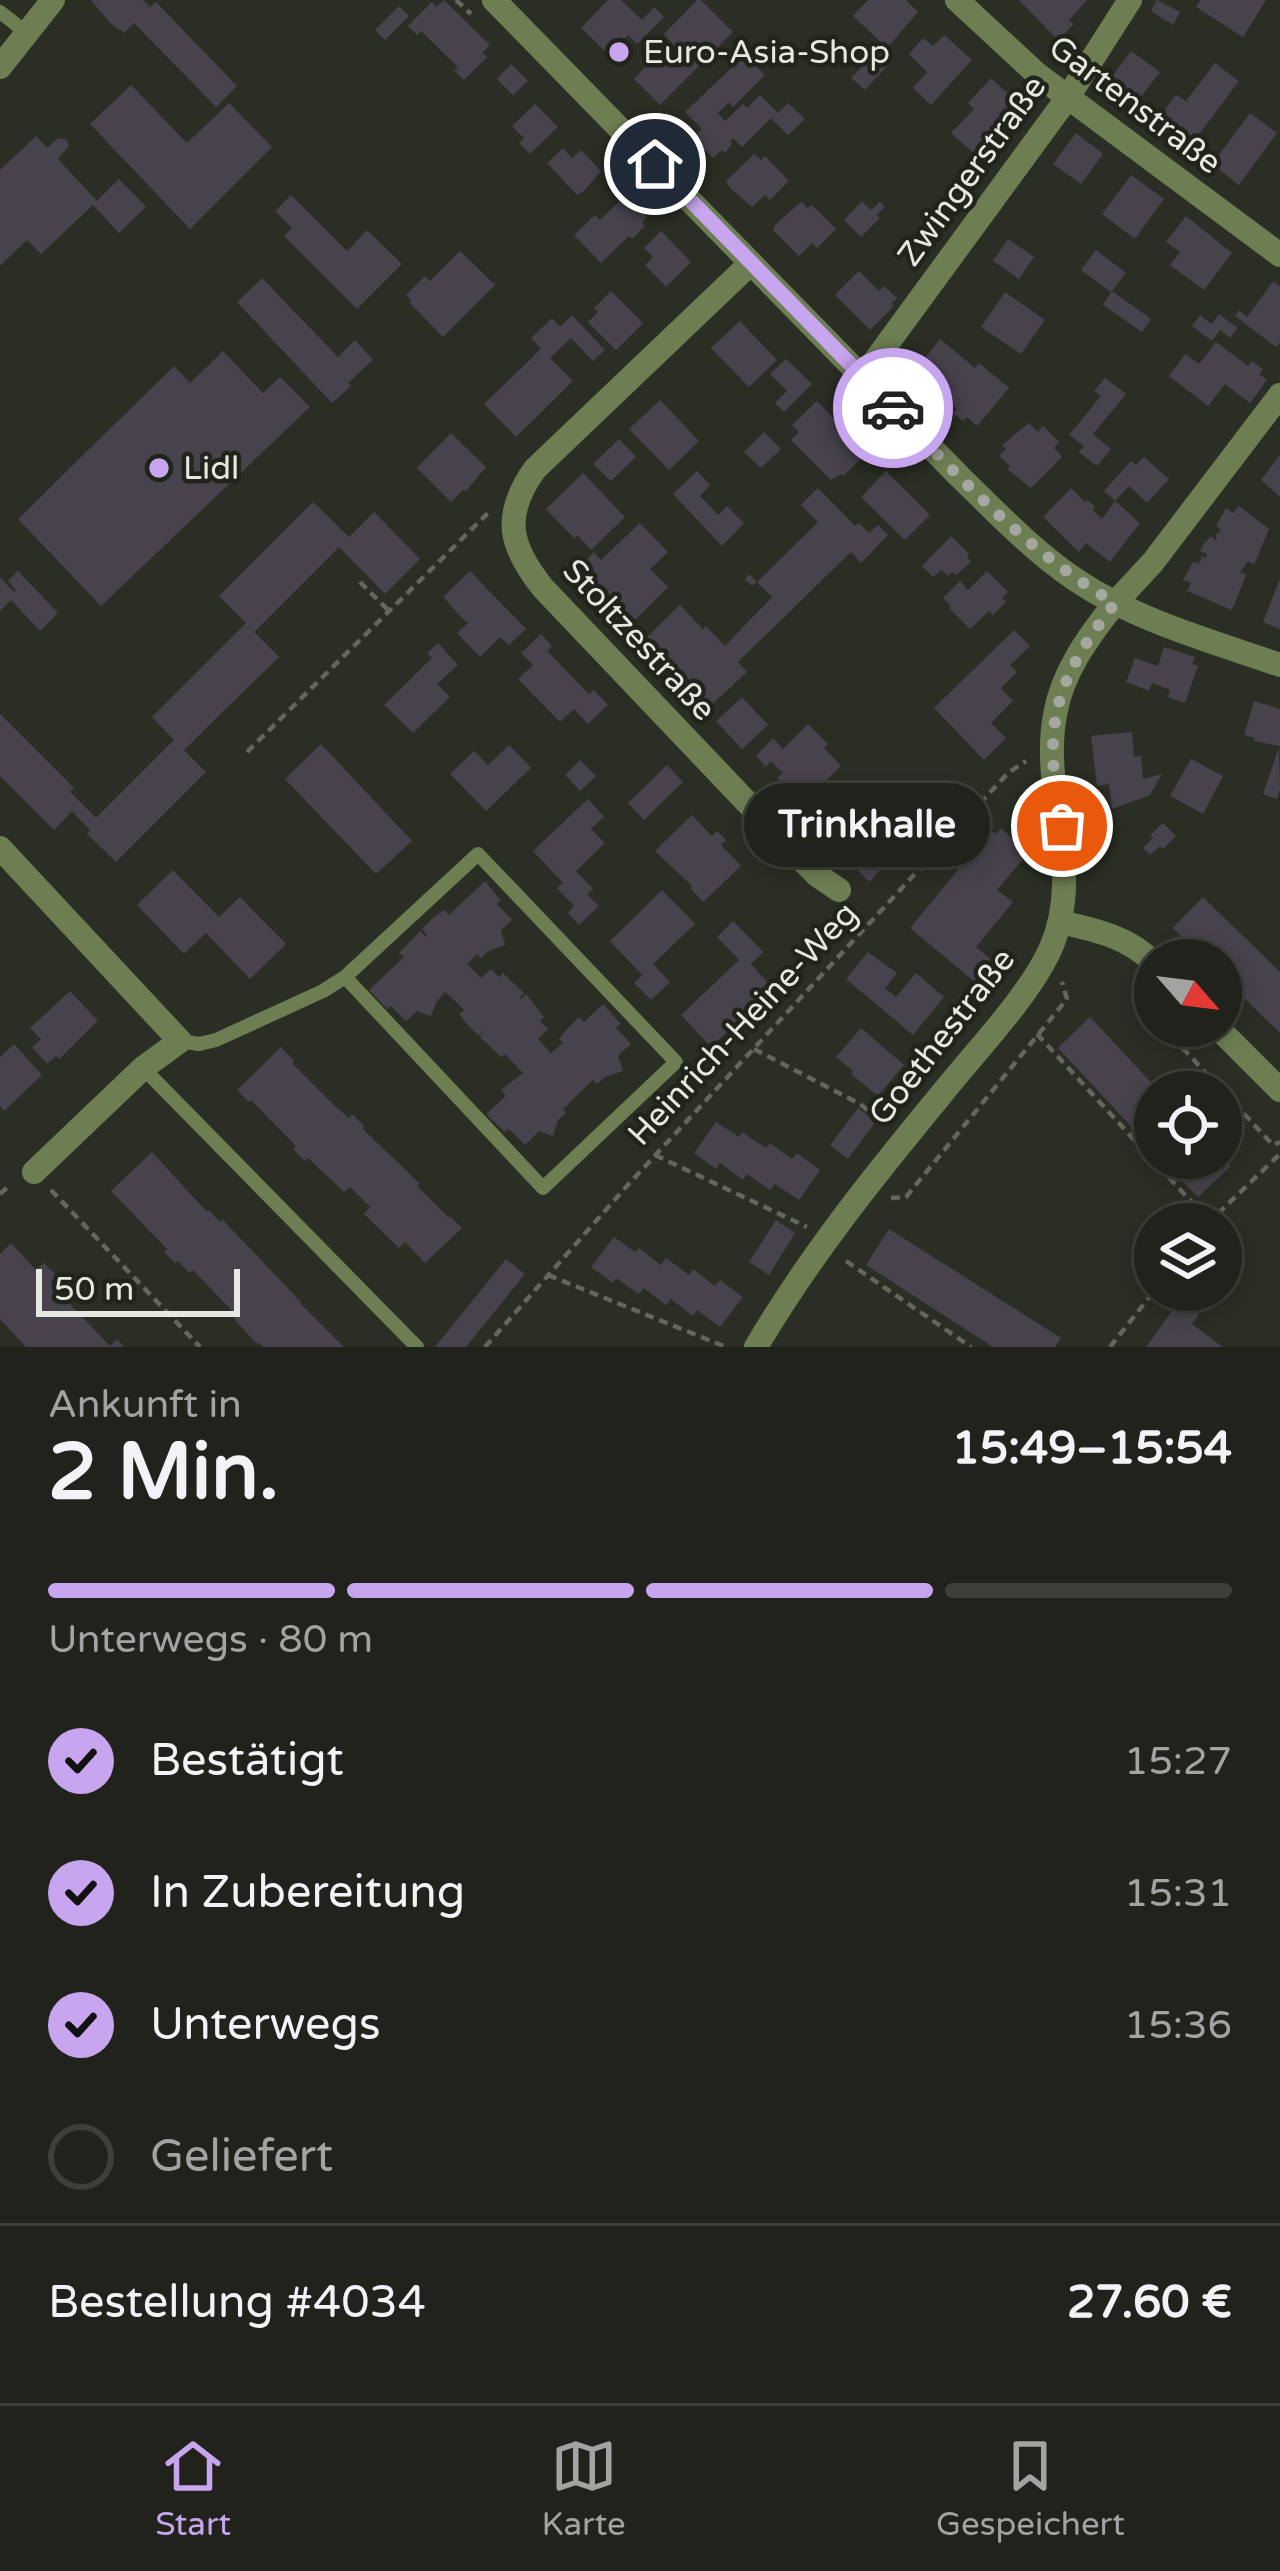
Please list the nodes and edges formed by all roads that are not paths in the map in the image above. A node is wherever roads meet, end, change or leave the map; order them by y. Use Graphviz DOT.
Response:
graph roads {
  1 [pos="53,0"];
  2 [pos="494,0"];
  3 [pos="957,0"];
  4 [pos="1130,0"];
  5 [pos="0,12"];
  6 [pos="26,33"];
  7 [pos="0,67"];
  8 [pos="1068,98"];
  9 [pos="1280,255"];
  10 [pos="751,263"];
  11 [pos="863,377"];
  12 [pos="1280,395"];
  13 [pos="1115,603"];
  14 [pos="1280,665"];
  15 [pos="0,848"];
  16 [pos="839,890"];
  17 [pos="1060,922"];
  18 [pos="1134,955"];
  19 [pos="345,977"];
  20 [pos="180,1041"];
  21 [pos="1237,1047"];
  22 [pos="143,1068"];
  23 [pos="1280,1090"];
  24 [pos="34,1172"];
  25 [pos="417,1347"];
  26 [pos="756,1347"];
  1 -- 6 [label="street"];
  2 -- 10 [label="street"];
  3 -- 8 [label="street, Gartenstraße"];
  4 -- 8 [label="street, Zwingerstraße"];
  5 -- 6 [label="lane"];
  6 -- 7 [label="street"];
  8 -- 9 [label="street, Gartenstraße"];
  8 -- 11 [label="street, Zwingerstraße"];
  10 -- 11 [label="street"];
  10 -- 16 [label="street, Stoltzestraße"];
  11 -- 13 [label="street"];
  12 -- 13 [label="street, Goethestraße"];
  13 -- 14 [label="street"];
  13 -- 17 [label="street, Goethestraße"];
  15 -- 20 [label="street"];
  17 -- 18 [label="street"];
  17 -- 26 [label="street, Goethestraße"];
  19 -- 19 [label="lane"];
  19 -- 20 [label="lane"];
  20 -- 22 [label="street"];
  21 -- 23 [label="street"];
  22 -- 24 [label="street"];
  22 -- 25 [label="lane"];
}
